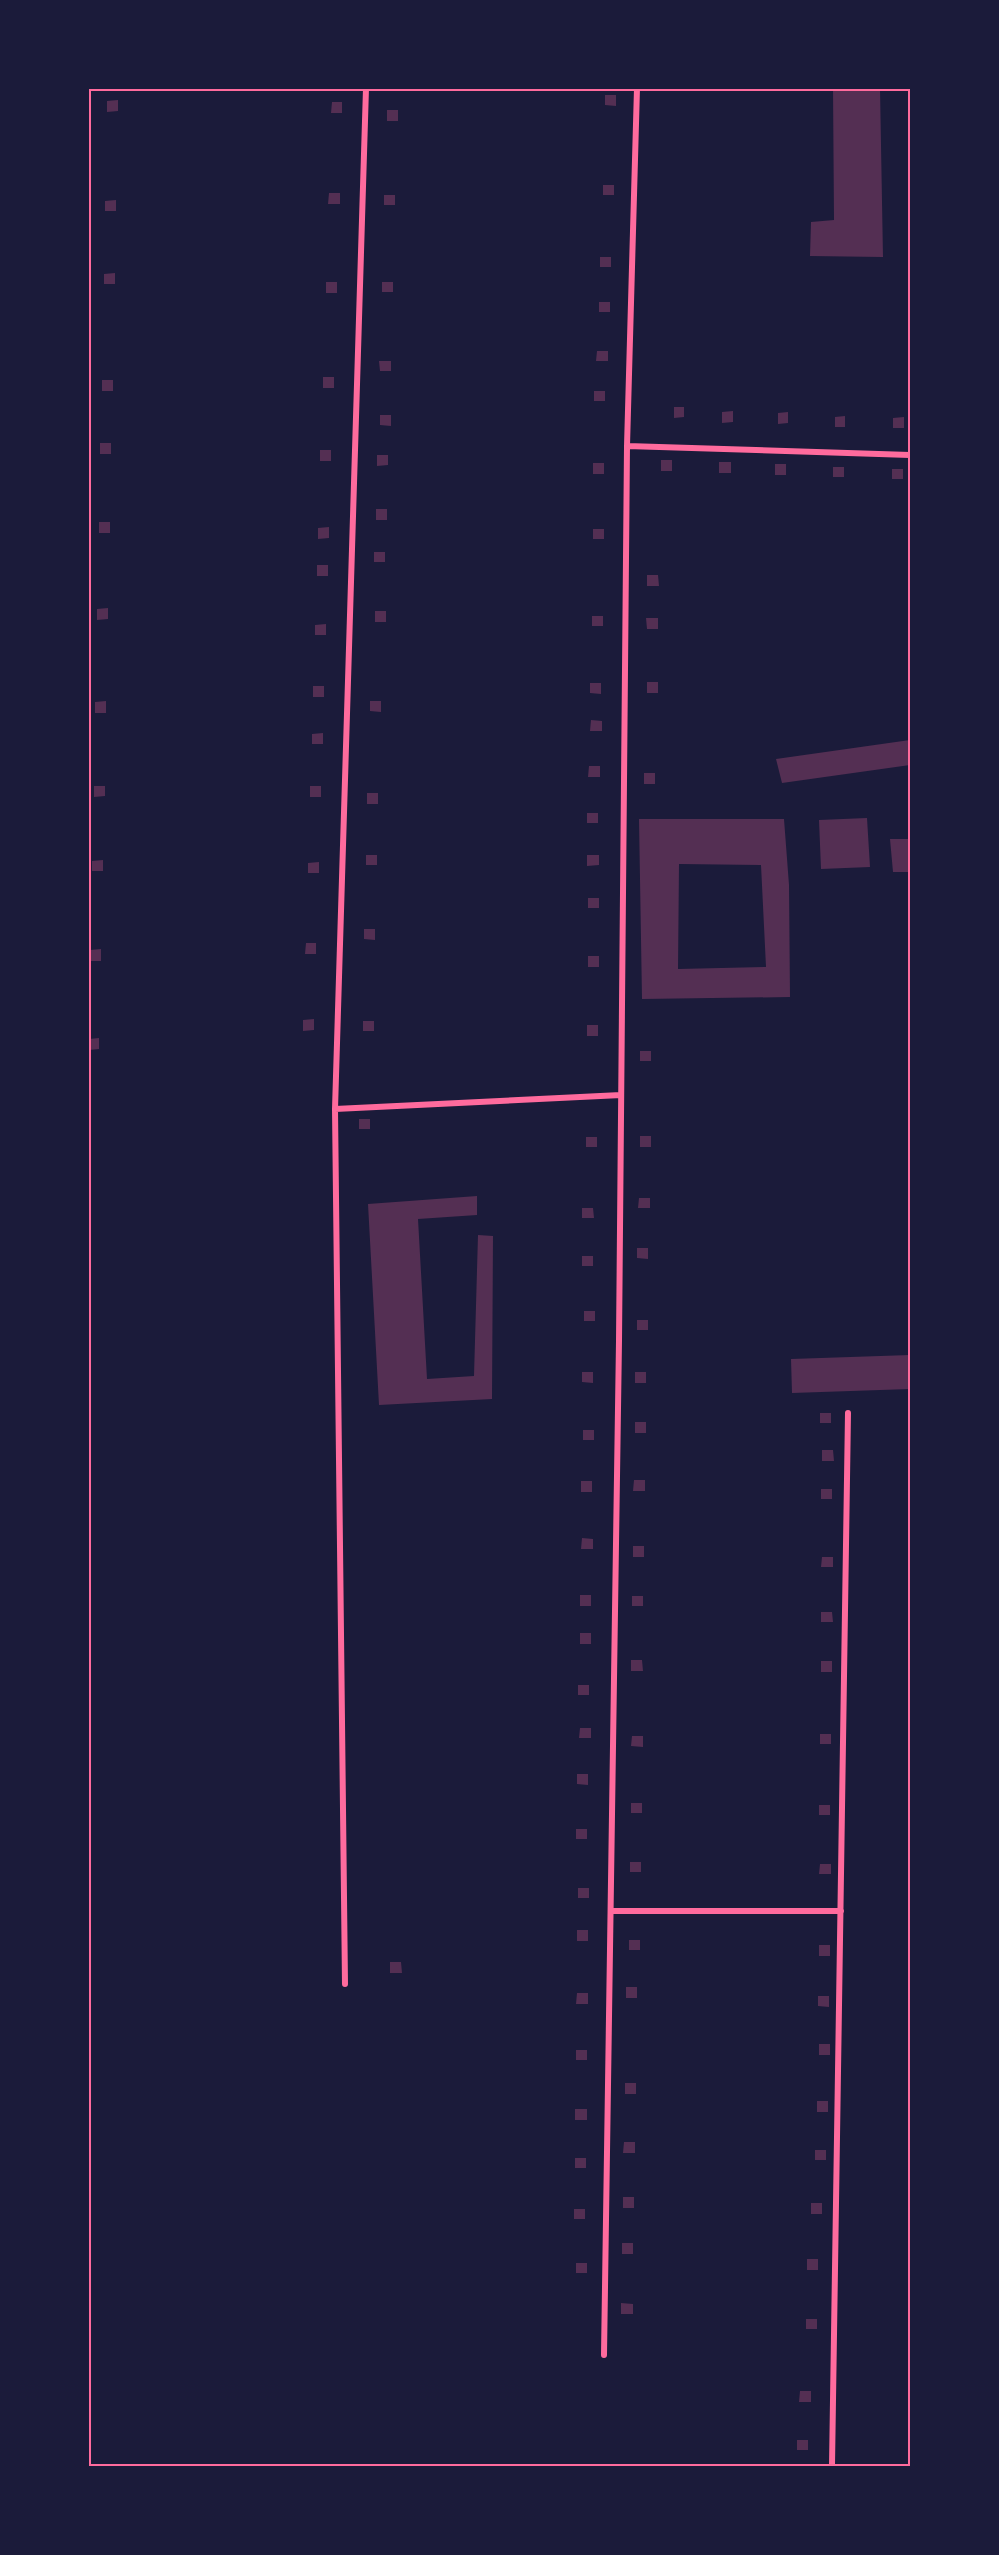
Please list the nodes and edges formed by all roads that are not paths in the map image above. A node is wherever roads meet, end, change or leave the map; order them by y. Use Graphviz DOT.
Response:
graph roads {
  1 [pos="366,88"];
  2 [pos="637,88"];
  3 [pos="627,446"];
  4 [pos="910,455"];
  5 [pos="621,1095"];
  6 [pos="335,1109"];
  7 [pos="848,1413"];
  8 [pos="612,1911"];
  9 [pos="841,1911"];
  10 [pos="345,1984"];
  11 [pos="604,2355"];
  12 [pos="832,2466"];
  1 -- 6 [label="street"];
  2 -- 3 [label="street"];
  3 -- 4 [label="street"];
  3 -- 5 [label="street"];
  5 -- 6 [label="street"];
  5 -- 8 [label="street"];
  6 -- 10 [label="street"];
  7 -- 9 [label="street"];
  8 -- 9 [label="street"];
  8 -- 11 [label="street"];
  9 -- 12 [label="street"];
}
